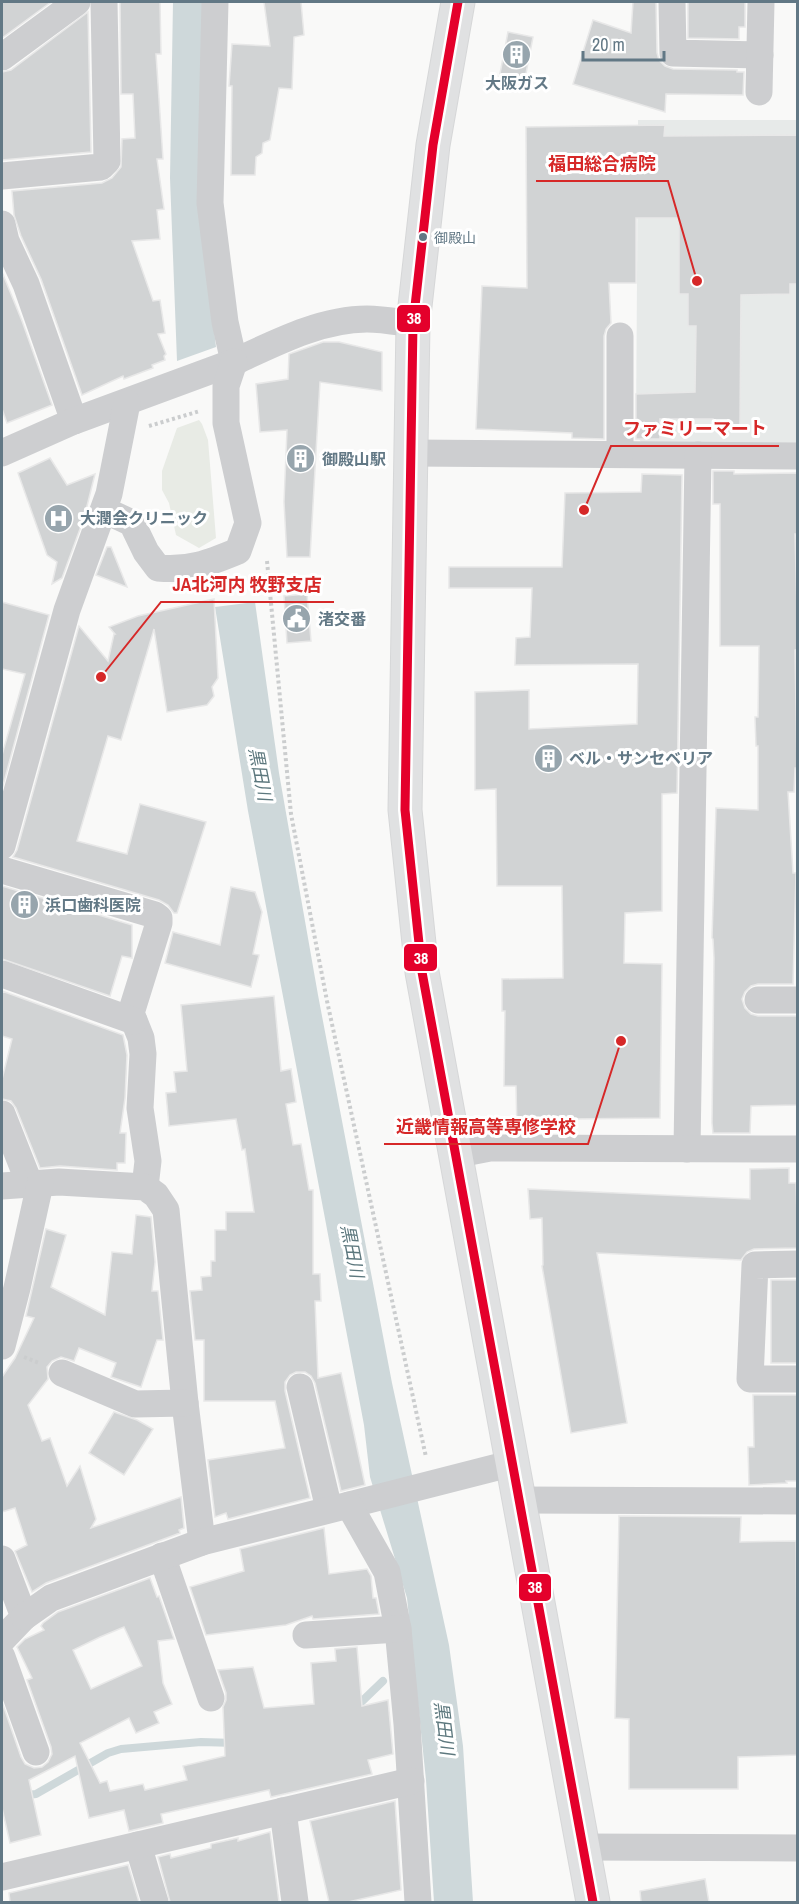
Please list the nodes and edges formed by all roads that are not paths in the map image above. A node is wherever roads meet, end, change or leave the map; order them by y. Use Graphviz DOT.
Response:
graph roads {
  1 [pos="77,2"];
  2 [pos="104,2"];
  3 [pos="215,2"];
  4 [pos="458,2"];
  5 [pos="672,2"];
  6 [pos="761,2"];
  7 [pos="760,55"];
  8 [pos="2,57"];
  9 [pos="759,92"];
  10 [pos="2,176"];
  11 [pos="2,224"];
  12 [pos="413,324"];
  13 [pos="620,336"];
  14 [pos="234,362"];
  15 [pos="127,403"];
  16 [pos="74,421"];
  17 [pos="2,453"];
  18 [pos="412,453"];
  19 [pos="620,454"];
  20 [pos="698,455"];
  21 [pos="798,456"];
  22 [pos="104,510"];
  23 [pos="2,846"];
  24 [pos="2,870"];
  25 [pos="2,974"];
  26 [pos="758,1000"];
  27 [pos="798,1000"];
  28 [pos="134,1021"];
  29 [pos="2,1114"];
  30 [pos="687,1149"];
  31 [pos="798,1149"];
  32 [pos="454,1155"];
  33 [pos="35,1184"];
  34 [pos="2,1186"];
  35 [pos="145,1187"];
  36 [pos="798,1264"];
  37 [pos="12,1351"];
  38 [pos="62,1373"];
  39 [pos="798,1379"];
  40 [pos="300,1388"];
  41 [pos="185,1402"];
  42 [pos="513,1463"];
  43 [pos="520,1500"];
  44 [pos="798,1501"];
  45 [pos="350,1505"];
  46 [pos="202,1542"];
  47 [pos="162,1556"];
  48 [pos="2,1559"];
  49 [pos="24,1617"];
  50 [pos="398,1629"];
  51 [pos="306,1635"];
  52 [pos="2,1640"];
  53 [pos="2,1657"];
  54 [pos="211,1698"];
  55 [pos="36,1752"];
  56 [pos="411,1781"];
  57 [pos="283,1811"];
  58 [pos="138,1845"];
  59 [pos="582,1847"];
  60 [pos="798,1848"];
  61 [pos="2,1877"];
  62 [pos="155,1902"];
  63 [pos="296,1902"];
  64 [pos="418,1902"];
  65 [pos="593,1902"];
  1 -- 8 [label="street"];
  2 -- 10 [label="street"];
  3 -- 14 [label="street"];
  4 -- 12 [label="main road"];
  5 -- 7 [label="street"];
  6 -- 7 [label="street"];
  7 -- 9 [label="street"];
  11 -- 16 [label="street"];
  12 -- 14 [label="street"];
  12 -- 18 [label="main road"];
  13 -- 19 [label="street"];
  14 -- 15 [label="street"];
  14 -- 22 [label="street"];
  15 -- 16 [label="street"];
  15 -- 22 [label="street"];
  16 -- 17 [label="street"];
  18 -- 19 [label="street"];
  18 -- 32 [label="main road"];
  19 -- 20 [label="street"];
  20 -- 21 [label="street"];
  20 -- 30 [label="street"];
  22 -- 23 [label="street"];
  24 -- 28 [label="street"];
  25 -- 28 [label="street"];
  26 -- 27 [label="street"];
  28 -- 35 [label="street"];
  29 -- 33 [label="street"];
  30 -- 31 [label="street"];
  30 -- 32 [label="street"];
  32 -- 42 [label="main road"];
  33 -- 34 [label="street"];
  33 -- 35 [label="street"];
  33 -- 37 [label="street"];
  35 -- 41 [label="street"];
  36 -- 39 [label="street"];
  38 -- 41 [label="street"];
  40 -- 45 [label="street"];
  41 -- 46 [label="street"];
  42 -- 43 [label="main road"];
  42 -- 45 [label="street"];
  43 -- 44 [label="street"];
  43 -- 59 [label="main road"];
  45 -- 46 [label="street"];
  45 -- 50 [label="street"];
  46 -- 47 [label="street"];
  47 -- 49 [label="street"];
  47 -- 54 [label="street"];
  48 -- 49 [label="street"];
  49 -- 52 [label="street"];
  50 -- 51 [label="street"];
  50 -- 56 [label="street"];
  53 -- 55 [label="street"];
  56 -- 57 [label="street"];
  56 -- 64 [label="street"];
  57 -- 58 [label="street"];
  57 -- 63 [label="street"];
  58 -- 61 [label="street"];
  58 -- 62 [label="street"];
  59 -- 60 [label="street"];
  59 -- 65 [label="main road"];
}
